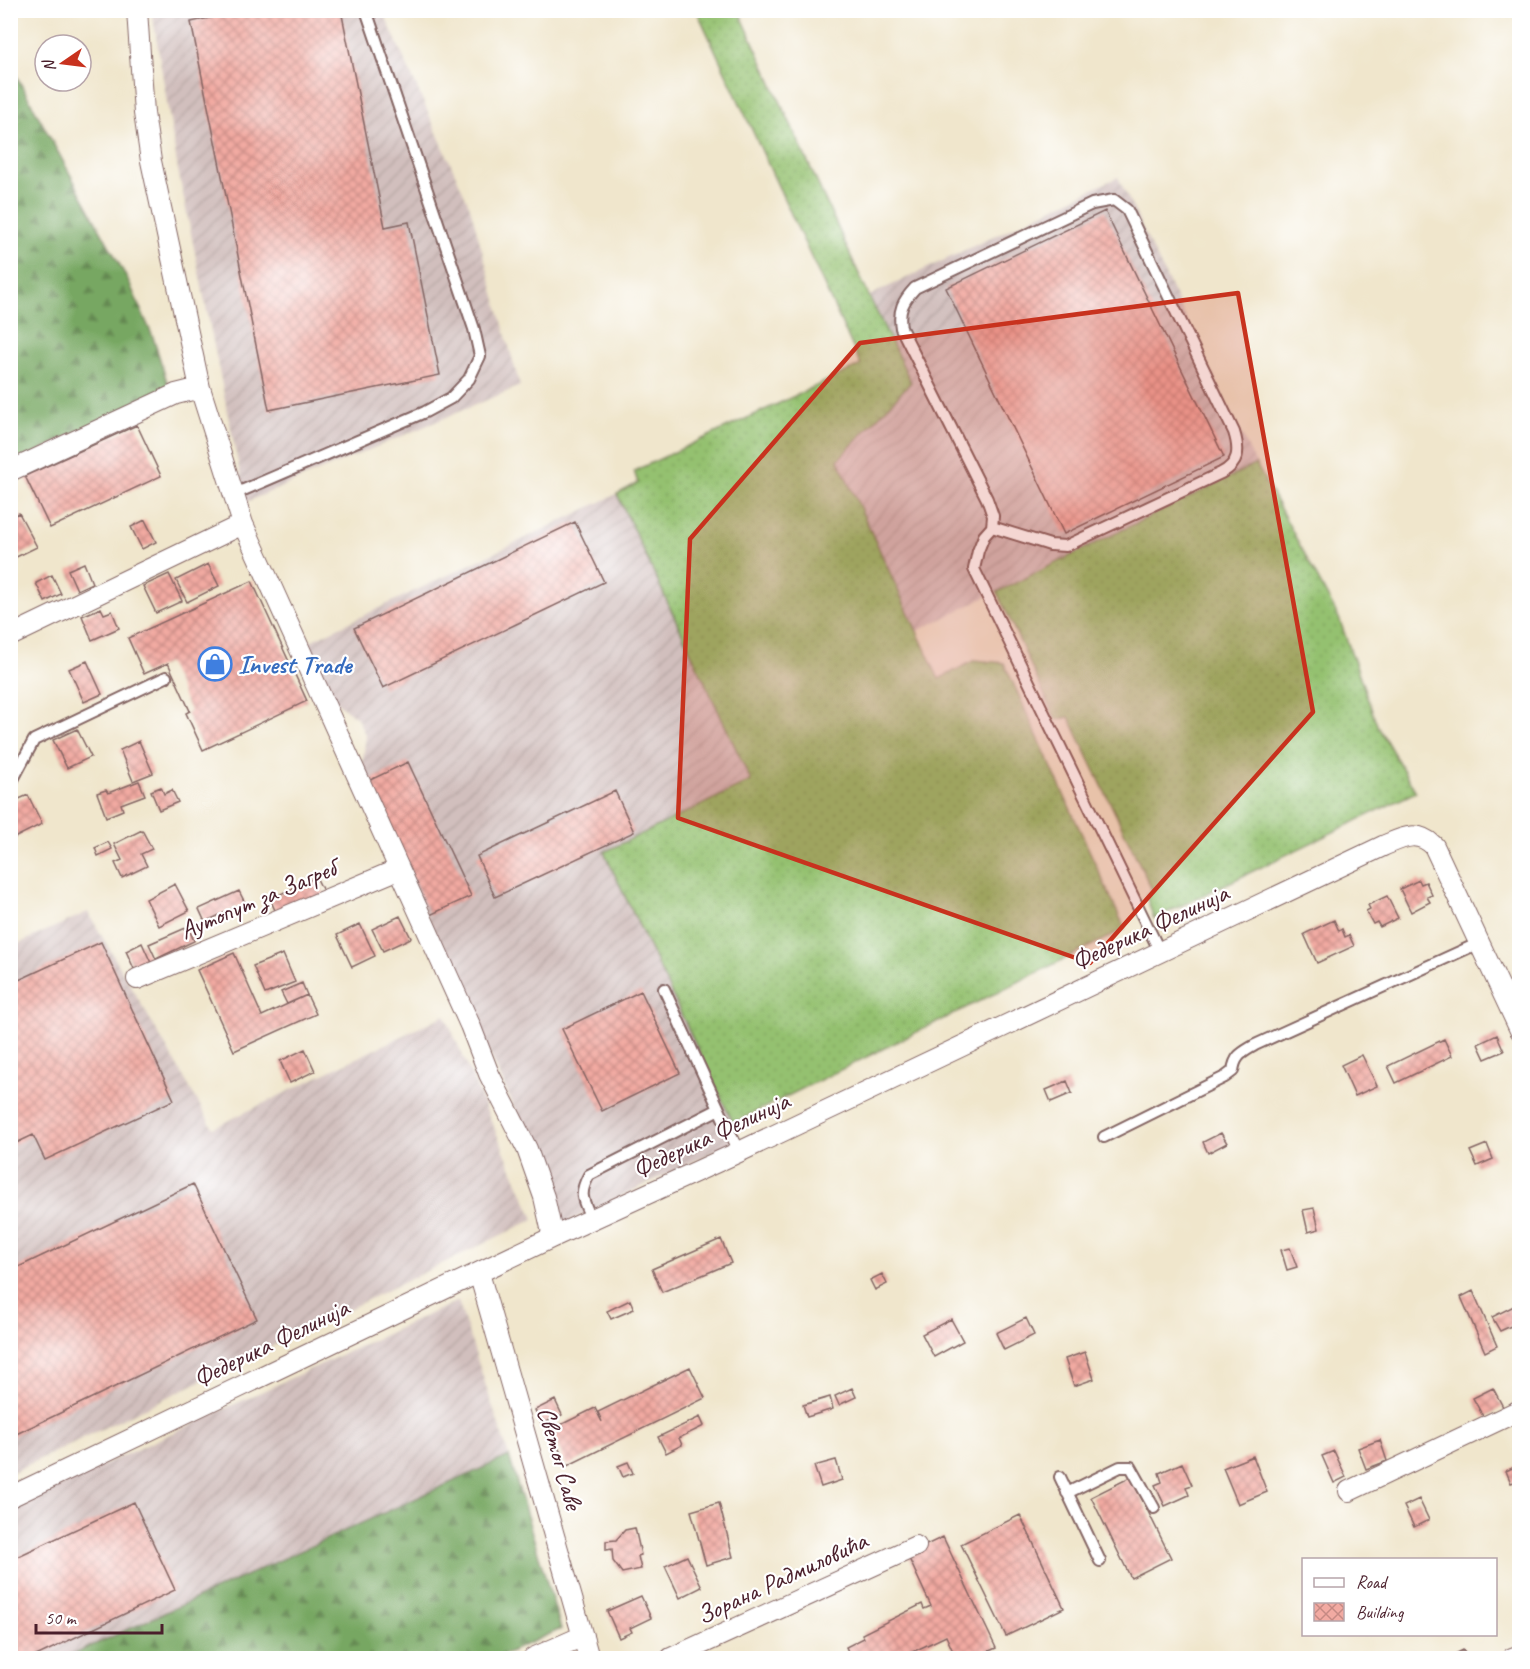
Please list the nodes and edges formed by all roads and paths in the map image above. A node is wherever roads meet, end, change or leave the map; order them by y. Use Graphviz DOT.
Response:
graph roads {
  1 [pos="137,10"];
  2 [pos="366,10"];
  3 [pos="200,388"];
  4 [pos="10,471"];
  5 [pos="232,495"];
  6 [pos="243,524"];
  7 [pos="992,527"];
  8 [pos="10,636"];
  9 [pos="166,677"];
  10 [pos="10,785"];
  11 [pos="399,869"];
  12 [pos="1479,943"];
  13 [pos="1160,952"];
  14 [pos="137,979"];
  15 [pos="664,989"];
  16 [pos="1520,1030"];
  17 [pos="719,1109"];
  18 [pos="1104,1137"];
  19 [pos="739,1152"];
  20 [pos="592,1220"];
  21 [pos="553,1238"];
  22 [pos="479,1273"];
  23 [pos="1520,1410"];
  24 [pos="1060,1477"];
  25 [pos="1349,1491"];
  26 [pos="1067,1493"];
  27 [pos="10,1497"];
  28 [pos="1154,1508"];
  29 [pos="916,1546"];
  30 [pos="1100,1561"];
  31 [pos="583,1636"];
  32 [pos="1520,1655"];
  33 [pos="533,1659"];
  34 [pos="589,1659"];
  35 [pos="671,1659"];
  36 [pos="1512,1659"];
  1 -- 3 [label="street"];
  2 -- 5 [label="lane"];
  3 -- 4 [label="street"];
  3 -- 5 [label="street"];
  5 -- 6 [label="street"];
  6 -- 8 [label="street"];
  6 -- 11 [label="street"];
  7 -- 7 [label="lane"];
  7 -- 13 [label="lane"];
  9 -- 10 [label="lane"];
  11 -- 14 [label="street, Аутопут за Загреб"];
  11 -- 21 [label="street"];
  12 -- 13 [label="street, Федерика Фелинија"];
  12 -- 16 [label="street"];
  12 -- 18 [label="lane"];
  13 -- 19 [label="street, Федерика Фелинија"];
  15 -- 17 [label="lane"];
  17 -- 19 [label="lane"];
  17 -- 20 [label="lane"];
  19 -- 20 [label="street, Федерика Фелинија"];
  20 -- 21 [label="street, Федерика Фелинија"];
  21 -- 22 [label="street, Федерика Фелинија"];
  22 -- 27 [label="street, Федерика Фелинија"];
  22 -- 31 [label="street, Светог Саве"];
  23 -- 25 [label="street"];
  24 -- 26 [label="lane"];
  26 -- 28 [label="lane"];
  26 -- 30 [label="lane"];
  29 -- 35 [label="street, Зорана Радмиловића"];
  31 -- 33 [label="street"];
  31 -- 34 [label="street, Светог Саве"];
  32 -- 36 [label="street"];
}
